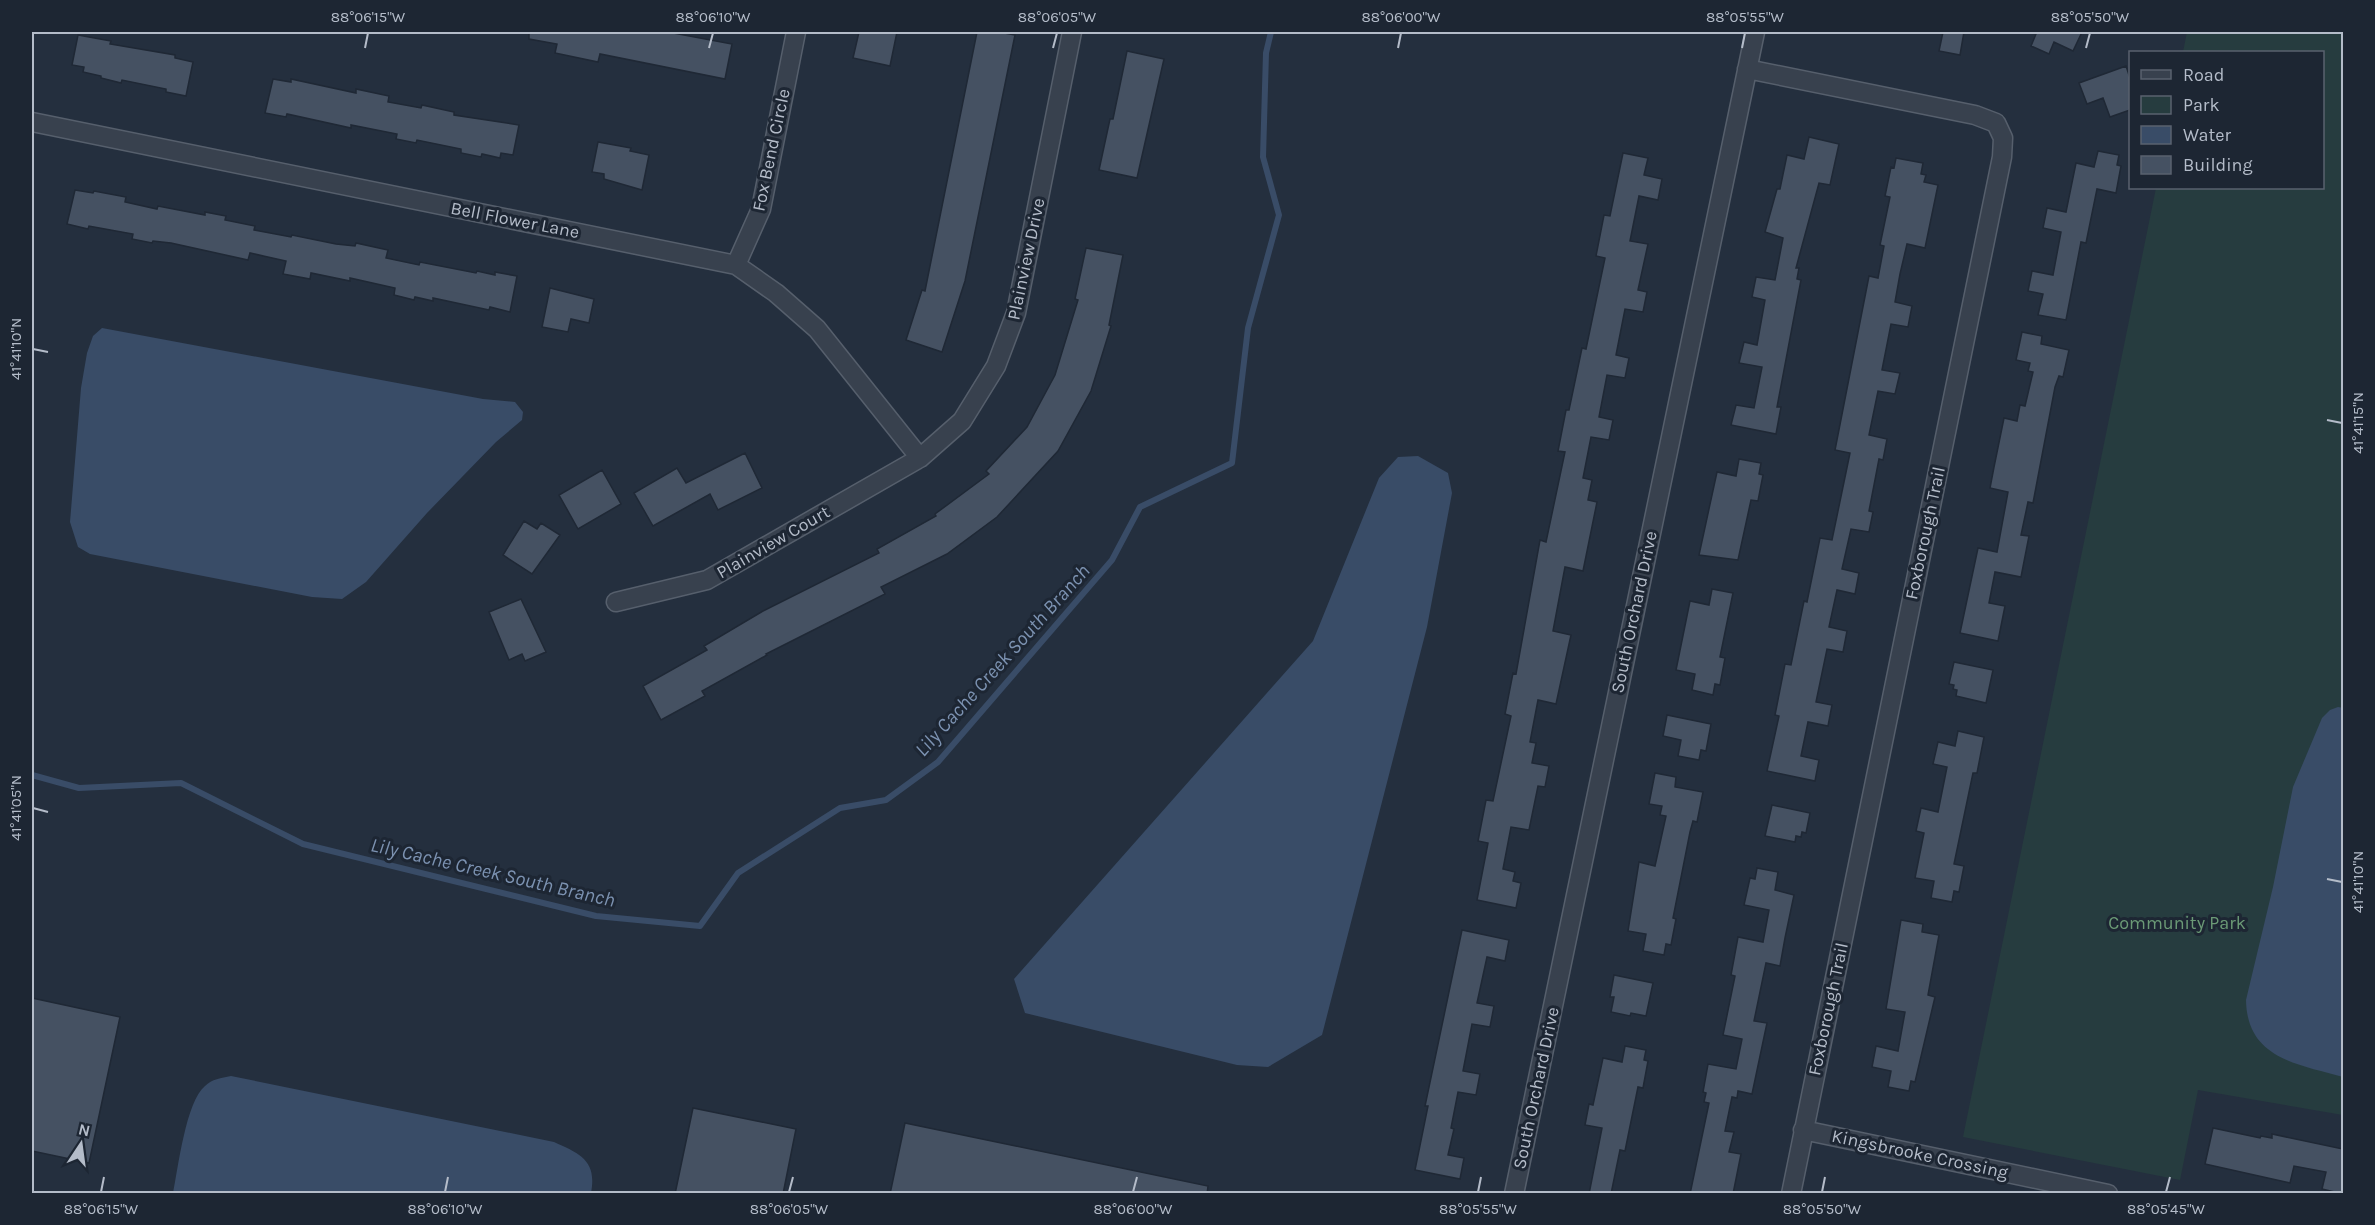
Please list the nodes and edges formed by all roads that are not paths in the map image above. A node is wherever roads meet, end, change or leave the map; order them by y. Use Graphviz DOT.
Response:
graph roads {
  1 [pos="796,32"];
  2 [pos="1072,32"];
  3 [pos="1755,32"];
  4 [pos="1747,69"];
  5 [pos="32,122"];
  6 [pos="736,265"];
  7 [pos="920,458"];
  8 [pos="616,602"];
  9 [pos="1803,1130"];
  10 [pos="1514,1194"];
  11 [pos="1791,1194"];
  12 [pos="2108,1194"];
  1 -- 6 [label="street, Fox Bend Circle"];
  2 -- 7 [label="street, Plainview Drive"];
  3 -- 4 [label="street, South Orchard Drive"];
  4 -- 9 [label="street, Foxborough Trail"];
  4 -- 10 [label="street, South Orchard Drive"];
  5 -- 6 [label="street, Bell Flower Lane"];
  6 -- 7 [label="street, Bell Flower Lane"];
  7 -- 8 [label="street, Plainview Court"];
  9 -- 11 [label="street, Foxborough Trail"];
  9 -- 12 [label="street, Kingsbrooke Crossing"];
}
